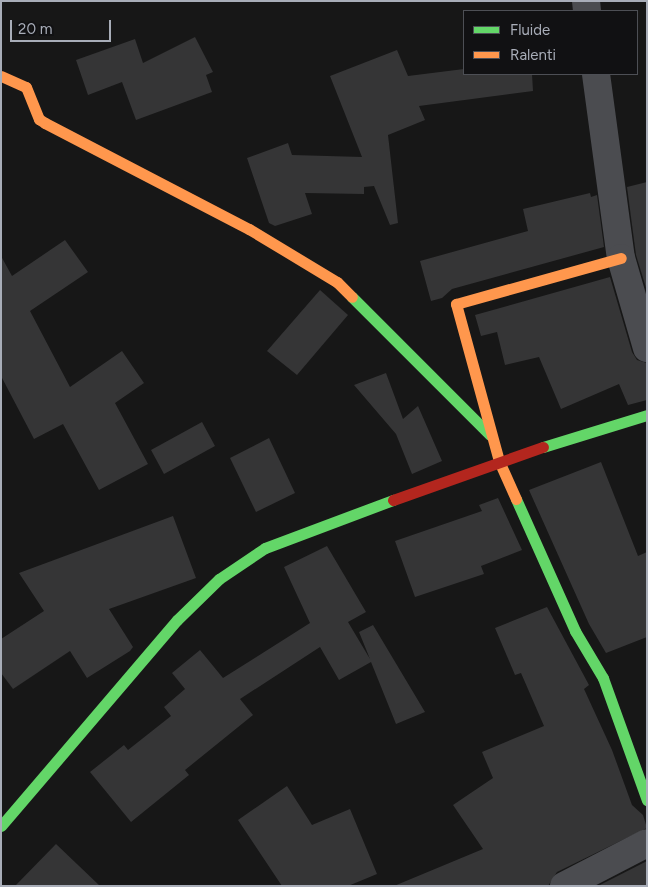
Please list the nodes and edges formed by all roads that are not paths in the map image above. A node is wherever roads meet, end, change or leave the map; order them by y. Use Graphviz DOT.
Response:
graph roads {
  1 [pos="596,75"];
  2 [pos="1,76"];
  3 [pos="621,258"];
  4 [pos="647,348"];
  5 [pos="647,415"];
  6 [pos="491,435"];
  7 [pos="499,461"];
  8 [pos="647,800"];
  9 [pos="1,826"];
  10 [pos="647,843"];
  11 [pos="564,886"];
  1 -- 3 [label="street"];
  2 -- 6 [label="street"];
  3 -- 4 [label="street"];
  3 -- 6 [label="street"];
  5 -- 7 [label="street"];
  6 -- 7 [label="street"];
  7 -- 8 [label="street"];
  7 -- 9 [label="street"];
  10 -- 11 [label="street"];
}
